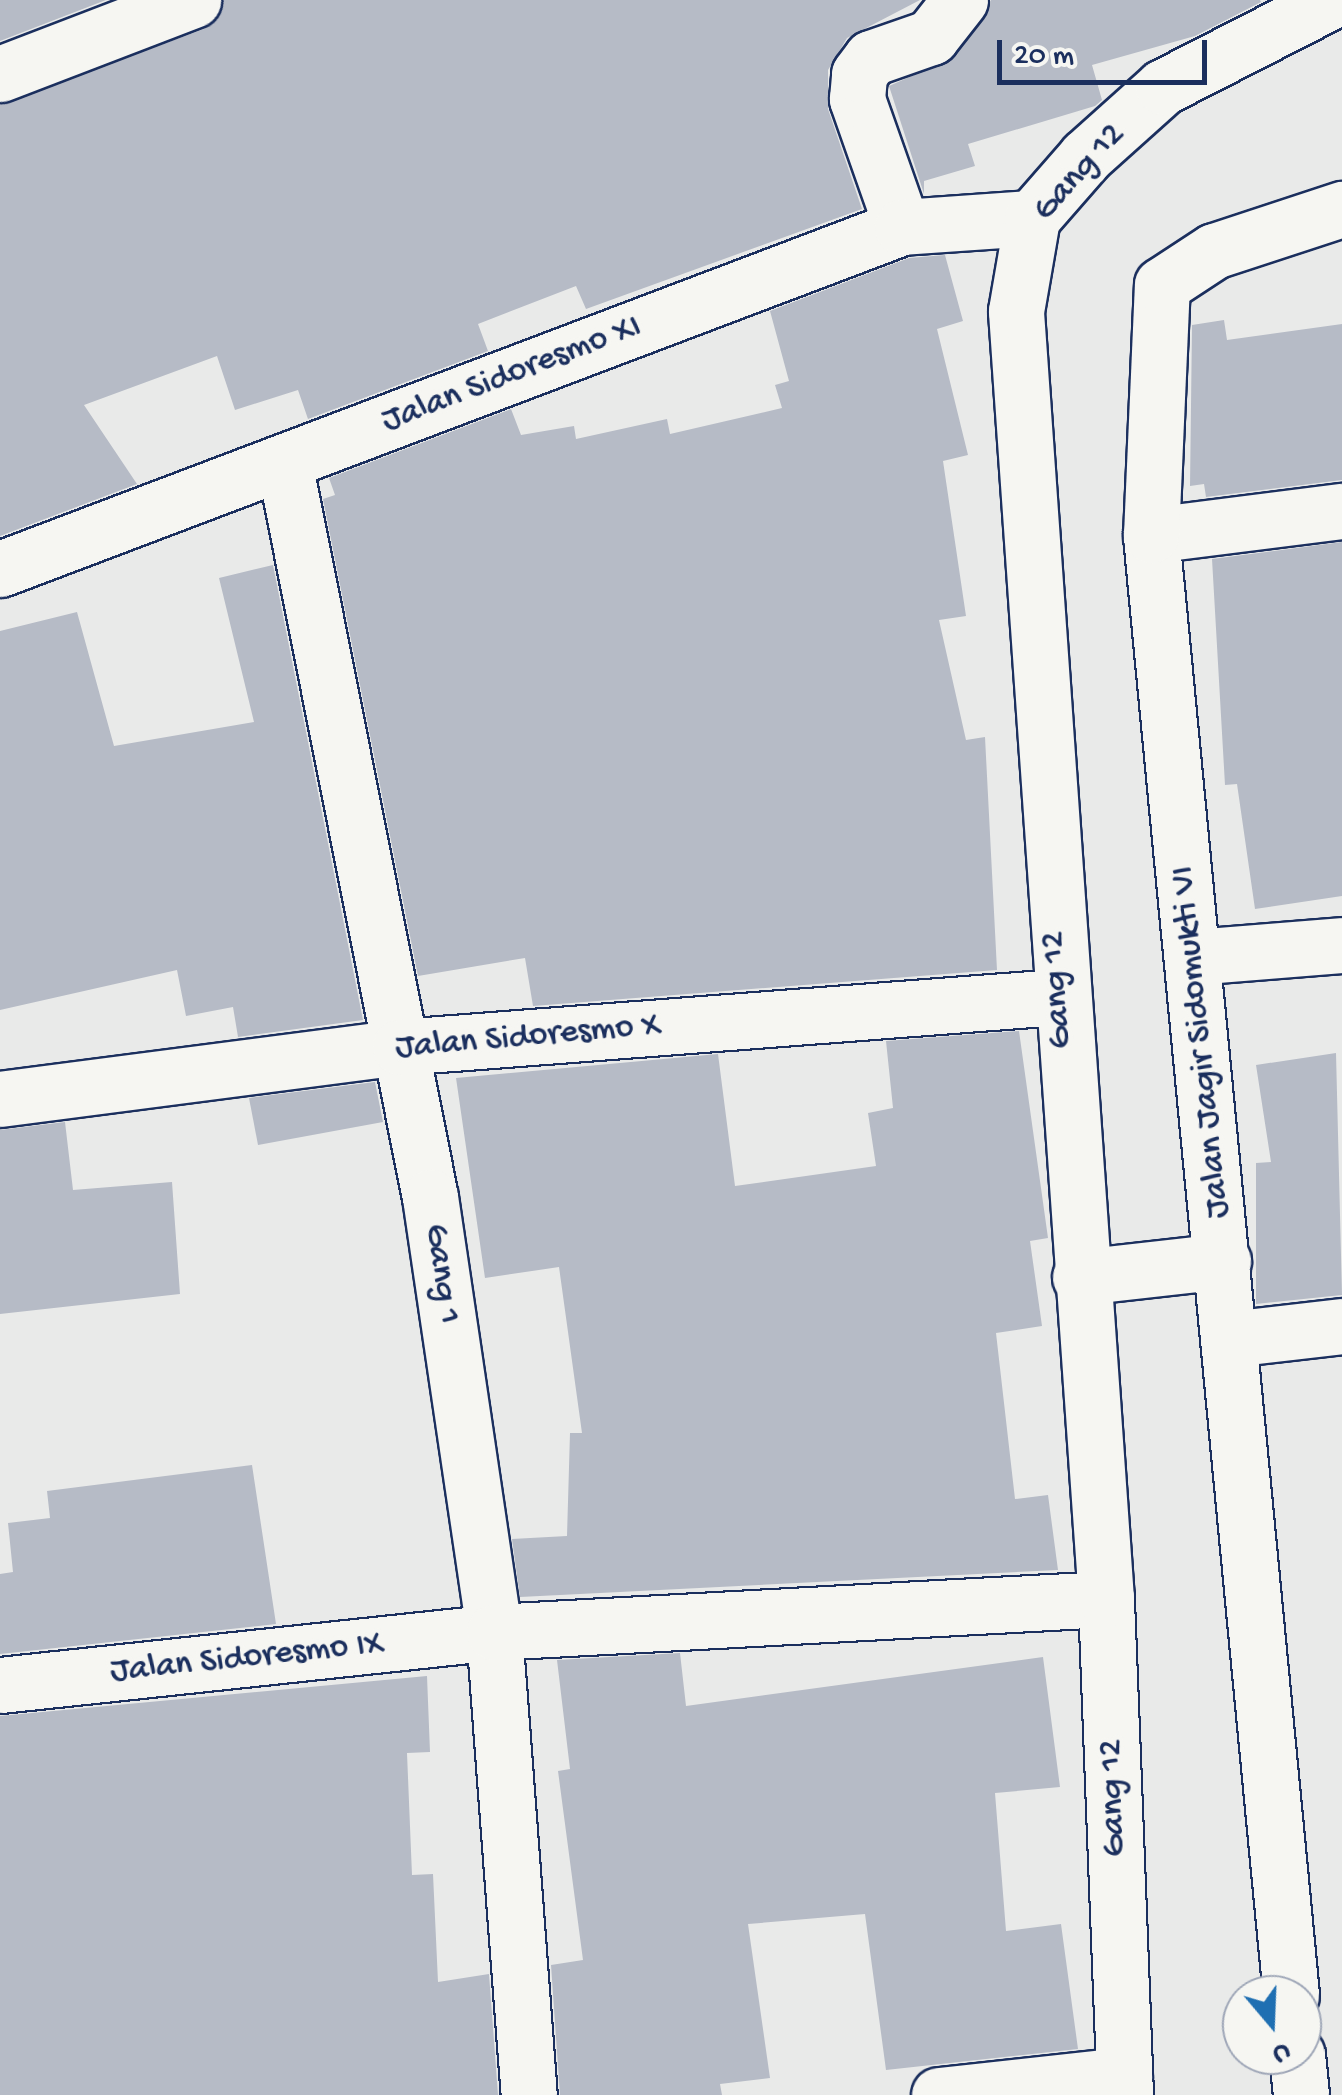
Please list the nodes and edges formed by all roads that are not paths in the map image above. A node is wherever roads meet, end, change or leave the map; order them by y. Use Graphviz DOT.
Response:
graph roads {
  1 [pos="193,0"];
  2 [pos="960,0"];
  3 [pos="1303,5"];
  4 [pos="0,74"];
  5 [pos="1342,209"];
  6 [pos="1032,218"];
  7 [pos="902,227"];
  8 [pos="284,462"];
  9 [pos="1342,511"];
  10 [pos="1151,536"];
  11 [pos="0,570"];
  12 [pos="1342,945"];
  13 [pos="1194,958"];
  14 [pos="1058,997"];
  15 [pos="400,1047"];
  16 [pos="0,1099"];
  17 [pos="1223,1260"];
  18 [pos="1080,1276"];
  19 [pos="1342,1326"];
  20 [pos="1230,1339"];
  21 [pos="1106,1599"];
  22 [pos="494,1632"];
  23 [pos="0,1685"];
  24 [pos="1289,1975"];
  25 [pos="1125,2085"];
  26 [pos="529,2095"];
  27 [pos="939,2095"];
  1 -- 4 [label="street"];
  2 -- 7 [label="street"];
  3 -- 6 [label="street, Gang 12"];
  5 -- 10 [label="street, Jalan Jagir Sidomukti VI"];
  6 -- 7 [label="street, Jalan Sidoresmo XI"];
  6 -- 14 [label="street, Gang 12"];
  7 -- 8 [label="street, Jalan Sidoresmo XI"];
  8 -- 11 [label="street, Jalan Sidoresmo XI"];
  8 -- 15 [label="street, Gang 1"];
  9 -- 10 [label="street"];
  10 -- 13 [label="street, Jalan Jagir Sidomukti VI"];
  12 -- 13 [label="street"];
  13 -- 17 [label="street, Jalan Jagir Sidomukti VI"];
  14 -- 15 [label="street, Jalan Sidoresmo X"];
  14 -- 18 [label="street, Gang 12"];
  15 -- 16 [label="street, Jalan Sidoresmo X"];
  15 -- 22 [label="street, Gang 1"];
  17 -- 18 [label="street"];
  17 -- 20 [label="street, Jalan Jagir Sidomukti VI"];
  18 -- 21 [label="street, Gang 12"];
  19 -- 20 [label="street"];
  20 -- 24 [label="street, Jalan Jagir Sidomukti VI"];
  21 -- 22 [label="street, Jalan Sidoresmo IX"];
  21 -- 25 [label="street, Gang 12"];
  22 -- 23 [label="street, Jalan Sidoresmo IX"];
  22 -- 26 [label="street, Gang 1"];
  25 -- 27 [label="street"];
}
